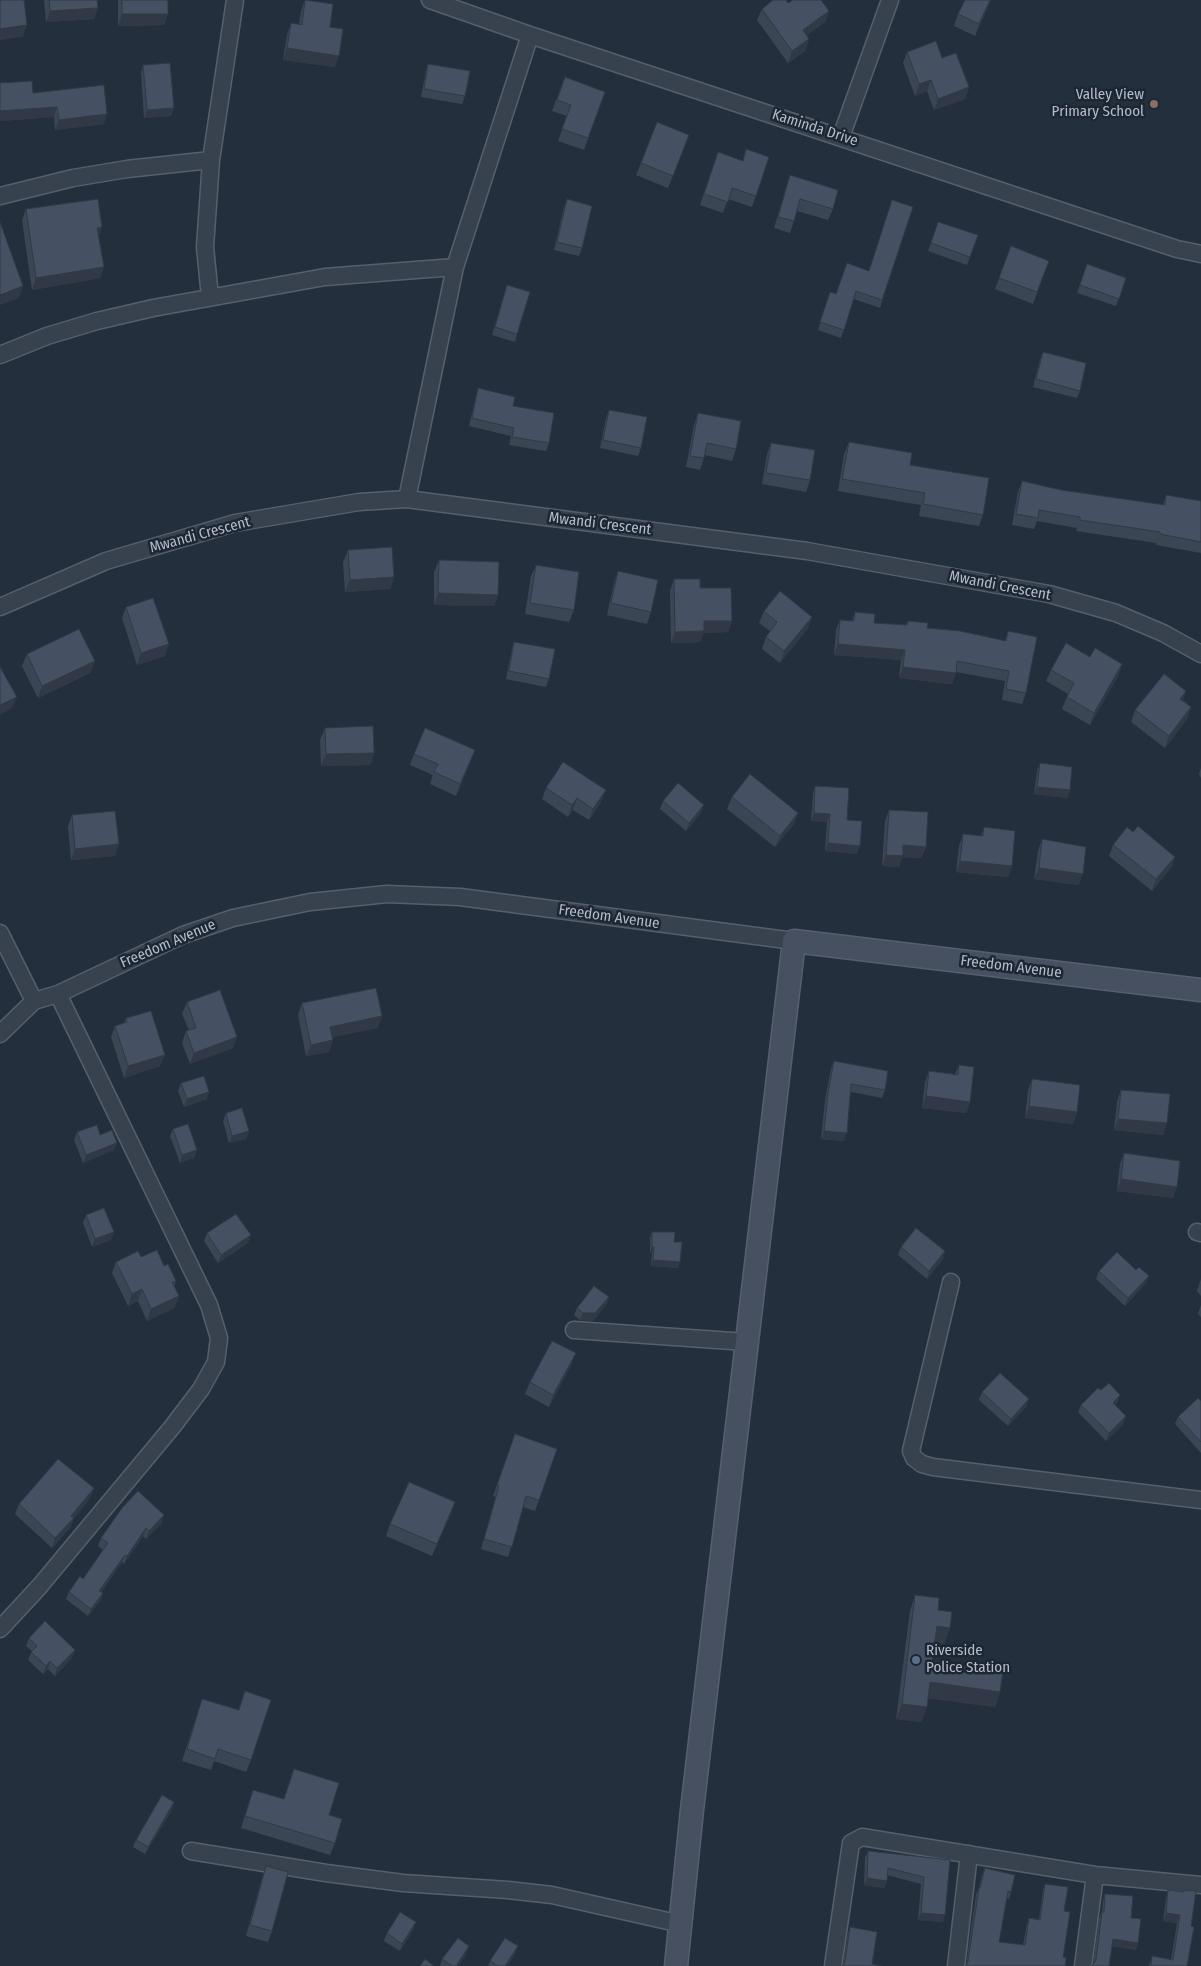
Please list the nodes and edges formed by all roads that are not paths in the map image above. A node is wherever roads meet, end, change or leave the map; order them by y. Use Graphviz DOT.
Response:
graph roads {
  1 [pos="235,0"];
  2 [pos="430,0"];
  3 [pos="890,0"];
  4 [pos="530,35"];
  5 [pos="841,136"];
  6 [pos="211,160"];
  7 [pos="0,196"];
  8 [pos="1201,254"];
  9 [pos="455,267"];
  10 [pos="210,297"];
  11 [pos="0,356"];
  12 [pos="407,499"];
  13 [pos="0,607"];
  14 [pos="1201,654"];
  15 [pos="0,933"];
  16 [pos="794,941"];
  17 [pos="1201,990"];
  18 [pos="58,994"];
  19 [pos="34,1002"];
  20 [pos="0,1034"];
  21 [pos="951,1282"];
  22 [pos="574,1330"];
  23 [pos="746,1342"];
  24 [pos="1201,1500"];
  25 [pos="0,1629"];
  26 [pos="191,1851"];
  27 [pos="969,1854"];
  28 [pos="1095,1875"];
  29 [pos="1201,1885"];
  30 [pos="681,1924"];
  31 [pos="676,1966"];
  32 [pos="833,1966"];
  33 [pos="956,1966"];
  34 [pos="1083,1966"];
  1 -- 6 [label="street"];
  2 -- 4 [label="street, Kaminda Drive"];
  3 -- 5 [label="street"];
  4 -- 5 [label="street, Kaminda Drive"];
  4 -- 9 [label="street"];
  5 -- 8 [label="street, Kaminda Drive"];
  6 -- 7 [label="street"];
  6 -- 10 [label="street"];
  9 -- 10 [label="street"];
  9 -- 12 [label="street"];
  10 -- 11 [label="street"];
  12 -- 13 [label="street, Mwandi Crescent"];
  12 -- 14 [label="street, Mwandi Crescent"];
  15 -- 19 [label="street"];
  16 -- 17 [label="main road, Freedom Avenue"];
  16 -- 18 [label="street, Freedom Avenue"];
  16 -- 23 [label="main road"];
  18 -- 19 [label="street, Freedom Avenue"];
  18 -- 25 [label="street"];
  19 -- 20 [label="street, Freedom Avenue"];
  21 -- 24 [label="street"];
  22 -- 23 [label="street"];
  23 -- 30 [label="main road"];
  26 -- 30 [label="street"];
  27 -- 28 [label="street"];
  27 -- 32 [label="street"];
  27 -- 33 [label="street"];
  28 -- 29 [label="street"];
  28 -- 34 [label="street"];
  30 -- 31 [label="main road"];
}
